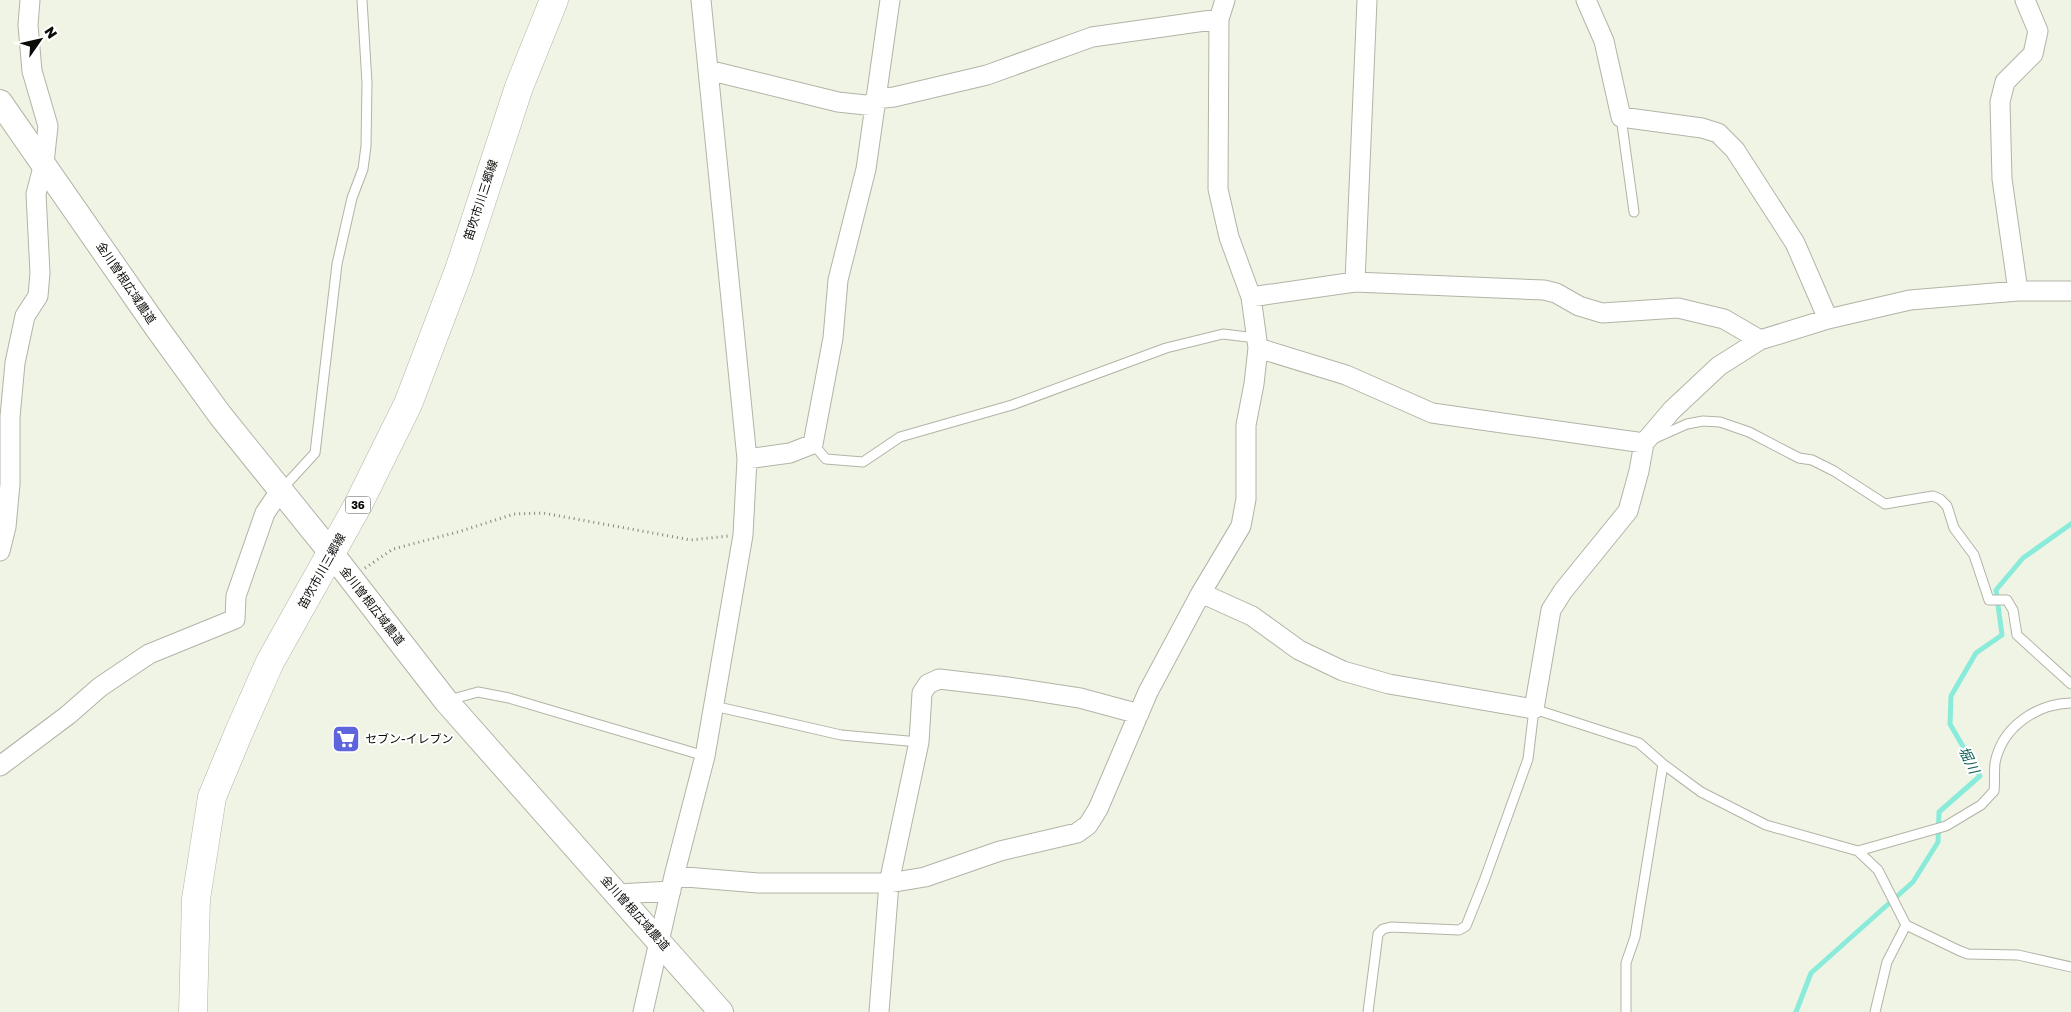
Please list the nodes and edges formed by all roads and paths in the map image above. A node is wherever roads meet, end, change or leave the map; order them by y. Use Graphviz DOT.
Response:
graph roads {
  1 [pos="30,0"];
  2 [pos="362,0"];
  3 [pos="554,0"];
  4 [pos="701,0"];
  5 [pos="890,0"];
  6 [pos="1225,0"];
  7 [pos="1367,0"];
  8 [pos="1586,0"];
  9 [pos="2025,0"];
  10 [pos="1219,19"];
  11 [pos="708,70"];
  12 [pos="0,102"];
  13 [pos="875,102"];
  14 [pos="1621,116"];
  15 [pos="44,163"];
  16 [pos="1634,212"];
  17 [pos="1355,282"];
  18 [pos="2018,290"];
  19 [pos="2071,291"];
  20 [pos="1251,297"];
  21 [pos="1828,319"];
  22 [pos="1760,340"];
  23 [pos="1257,343"];
  24 [pos="1644,442"];
  25 [pos="813,444"];
  26 [pos="747,459"];
  27 [pos="280,491"];
  28 [pos="743,535"];
  29 [pos="0,551"];
  30 [pos="332,554"];
  31 [pos="350,578"];
  32 [pos="1201,593"];
  33 [pos="2071,684"];
  34 [pos="446,701"];
  35 [pos="2071,703"];
  36 [pos="714,706"];
  37 [pos="1534,709"];
  38 [pos="1139,714"];
  39 [pos="918,742"];
  40 [pos="705,756"];
  41 [pos="1663,764"];
  42 [pos="0,766"];
  43 [pos="1858,850"];
  44 [pos="889,883"];
  45 [pos="672,884"];
  46 [pos="618,894"];
  47 [pos="1906,925"];
  48 [pos="659,941"];
  49 [pos="2071,967"];
  50 [pos="193,1012"];
  51 [pos="644,1012"];
  52 [pos="721,1012"];
  53 [pos="878,1012"];
  54 [pos="1368,1012"];
  55 [pos="1626,1012"];
  56 [pos="1876,1012"];
  1 -- 15 [label="street"];
  2 -- 27 [label="lane"];
  3 -- 30 [label="main road, 笛吹市川三郷線 / 36"];
  4 -- 11 [label="street"];
  5 -- 13 [label="street"];
  6 -- 10 [label="street"];
  7 -- 17 [label="street"];
  8 -- 14 [label="street"];
  9 -- 18 [label="street"];
  10 -- 13 [label="street"];
  10 -- 20 [label="street"];
  11 -- 13 [label="street"];
  11 -- 26 [label="street"];
  12 -- 15 [label="street, 金川曽根広域農道"];
  13 -- 25 [label="street"];
  14 -- 16 [label="lane"];
  14 -- 21 [label="street"];
  15 -- 27 [label="street, 金川曽根広域農道"];
  15 -- 29 [label="street"];
  17 -- 20 [label="street"];
  17 -- 22 [label="street"];
  18 -- 19 [label="street"];
  18 -- 21 [label="street"];
  20 -- 23 [label="street"];
  21 -- 22 [label="street"];
  22 -- 24 [label="street"];
  23 -- 24 [label="street"];
  23 -- 25 [label="lane"];
  23 -- 32 [label="street"];
  24 -- 33 [label="lane"];
  24 -- 37 [label="street"];
  25 -- 26 [label="street"];
  26 -- 28 [label="street"];
  27 -- 30 [label="street, 金川曽根広域農道"];
  27 -- 42 [label="street"];
  28 -- 31 [label="path"];
  28 -- 36 [label="street"];
  30 -- 31 [label="street, 金川曽根広域農道"];
  30 -- 50 [label="main road, 笛吹市川三郷線 / 36"];
  31 -- 34 [label="street, 金川曽根広域農道"];
  32 -- 37 [label="street"];
  32 -- 38 [label="street"];
  34 -- 40 [label="lane"];
  34 -- 46 [label="street, 金川曽根広域農道"];
  35 -- 43 [label="lane"];
  36 -- 39 [label="lane"];
  36 -- 40 [label="street"];
  37 -- 41 [label="lane"];
  37 -- 54 [label="lane"];
  38 -- 39 [label="street"];
  38 -- 44 [label="street"];
  39 -- 44 [label="street"];
  40 -- 45 [label="street"];
  41 -- 43 [label="lane"];
  41 -- 55 [label="lane"];
  43 -- 47 [label="lane"];
  44 -- 45 [label="street"];
  44 -- 53 [label="street"];
  45 -- 46 [label="street"];
  45 -- 48 [label="street"];
  46 -- 48 [label="street, 金川曽根広域農道"];
  47 -- 49 [label="lane"];
  47 -- 56 [label="lane"];
  48 -- 51 [label="street"];
  48 -- 52 [label="street, 金川曽根広域農道"];
}
